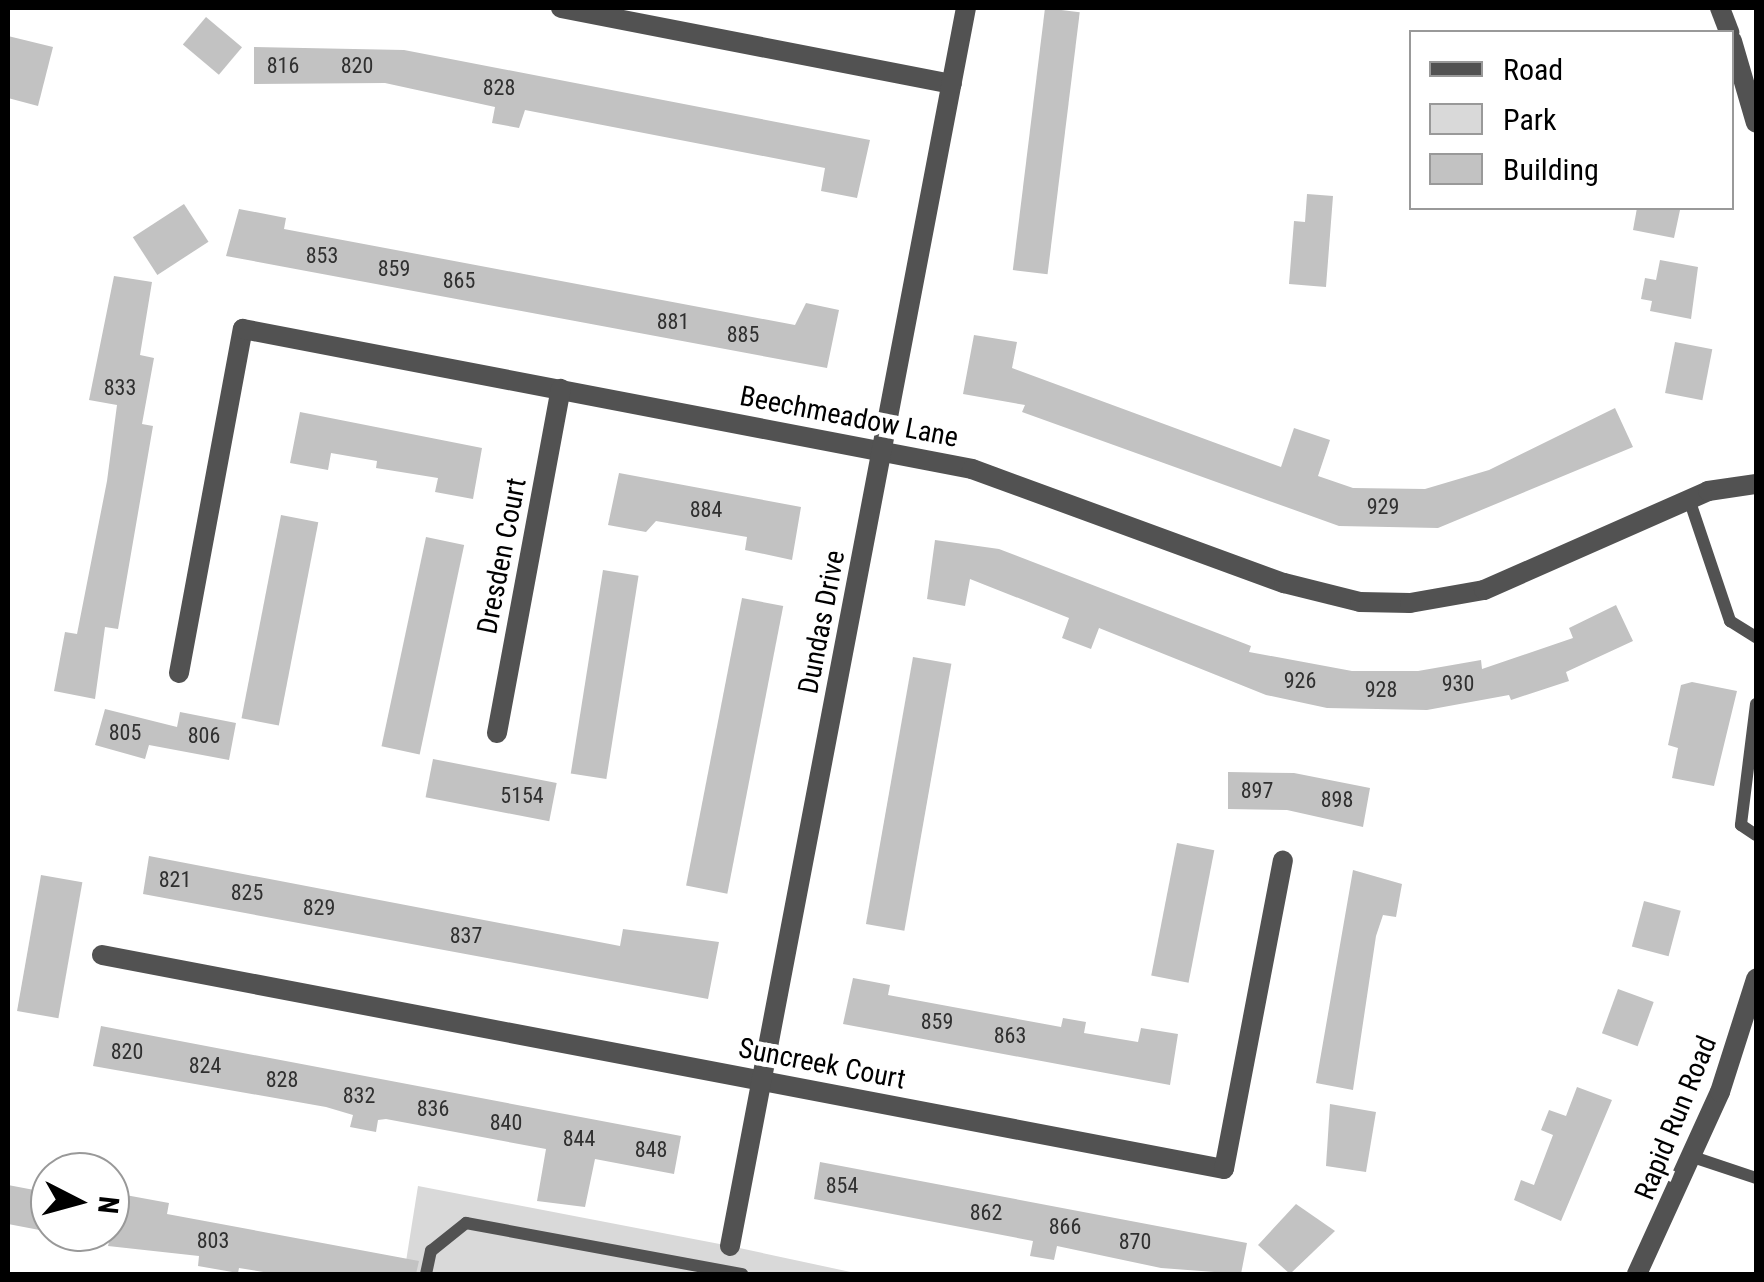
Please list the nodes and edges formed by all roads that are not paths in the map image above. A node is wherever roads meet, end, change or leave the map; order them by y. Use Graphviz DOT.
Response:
graph roads {
  1 [pos="562,8"];
  2 [pos="966,8"];
  3 [pos="1734,47"];
  4 [pos="952,84"];
  5 [pos="1756,123"];
  6 [pos="562,389"];
  7 [pos="882,450"];
  8 [pos="1756,484"];
  9 [pos="1689,499"];
  10 [pos="1756,637"];
  11 [pos="179,673"];
  12 [pos="1756,704"];
  13 [pos="497,733"];
  14 [pos="1756,835"];
  15 [pos="1282,861"];
  16 [pos="102,955"];
  17 [pos="1756,979"];
  18 [pos="762,1081"];
  19 [pos="1693,1157"];
  20 [pos="1756,1178"];
  21 [pos="730,1246"];
  22 [pos="426,1274"];
  23 [pos="742,1274"];
  24 [pos="1637,1274"];
  1 -- 4 [label="street"];
  2 -- 4 [label="street, Dundas Drive"];
  3 -- 5 [label="street"];
  4 -- 7 [label="street, Dundas Drive"];
  6 -- 7 [label="street, Beechmeadow Lane"];
  6 -- 11 [label="street, Beechmeadow Lane"];
  6 -- 13 [label="street, Dresden Court"];
  7 -- 9 [label="street, Beechmeadow Lane"];
  7 -- 18 [label="street, Dundas Drive"];
  8 -- 9 [label="street, Beechmeadow Lane"];
  9 -- 10 [label="lane"];
  12 -- 14 [label="lane"];
  15 -- 18 [label="street, Suncreek Court"];
  16 -- 18 [label="street, Suncreek Court"];
  17 -- 19 [label="street, Rapid Run Road"];
  18 -- 21 [label="street, Dundas Drive"];
  19 -- 20 [label="lane"];
  19 -- 24 [label="street, Rapid Run Road"];
  22 -- 23 [label="lane"];
}
